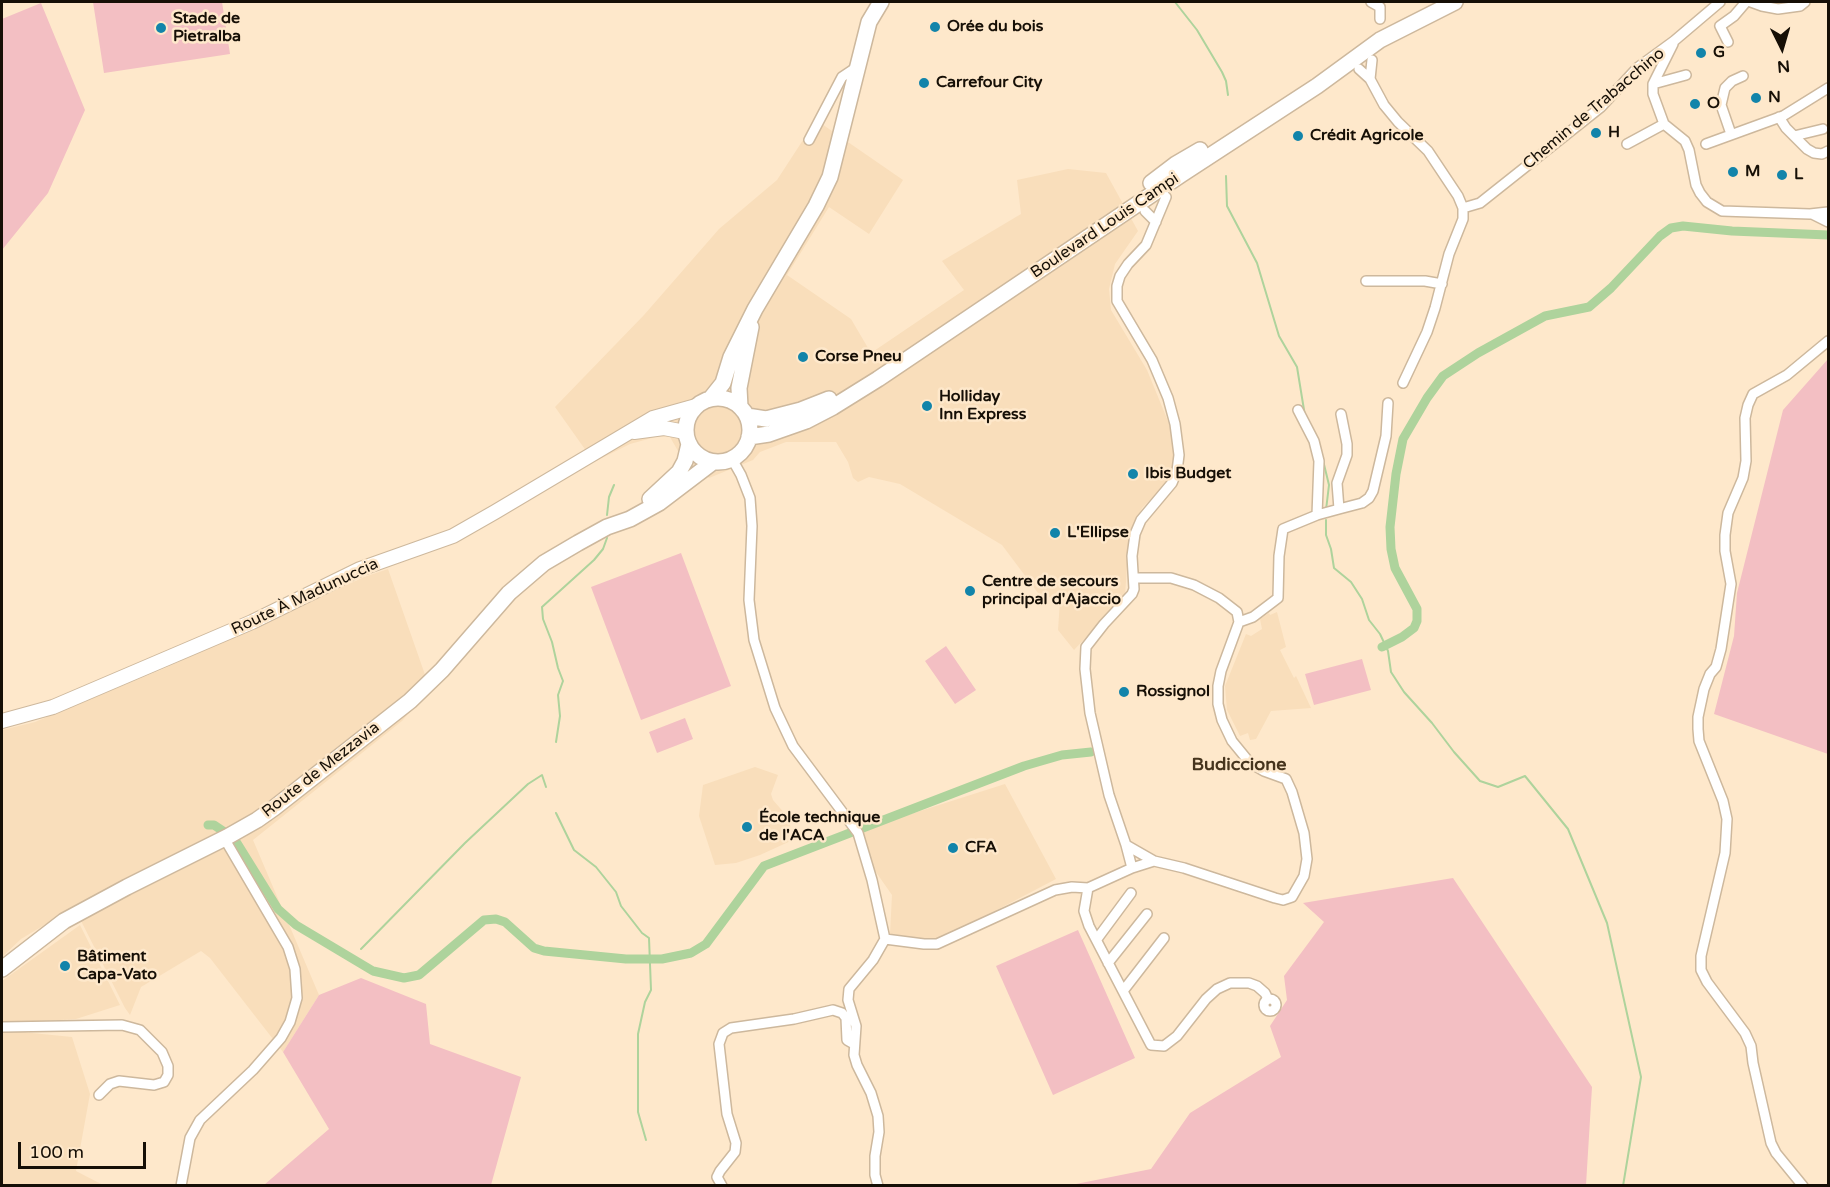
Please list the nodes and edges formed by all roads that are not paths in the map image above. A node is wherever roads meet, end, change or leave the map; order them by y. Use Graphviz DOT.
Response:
graph roads {
  1 [pos="881,2"];
  2 [pos="1371,2"];
  3 [pos="1436,2"];
  4 [pos="1455,2"];
  5 [pos="1720,2"];
  6 [pos="1746,2"];
  7 [pos="1751,2"];
  8 [pos="1805,2"];
  9 [pos="1380,19"];
  10 [pos="1674,41"];
  11 [pos="1728,42"];
  12 [pos="1372,60"];
  13 [pos="857,67"];
  14 [pos="1359,69"];
  15 [pos="1686,75"];
  16 [pos="1743,76"];
  17 [pos="1370,79"];
  18 [pos="1653,84"];
  19 [pos="1828,88"];
  20 [pos="1779,117"];
  21 [pos="1664,124"];
  22 [pos="1823,129"];
  23 [pos="1731,134"];
  24 [pos="1794,136"];
  25 [pos="809,140"];
  26 [pos="1627,144"];
  27 [pos="1706,144"];
  28 [pos="1828,152"];
  29 [pos="1166,197"];
  30 [pos="1463,208"];
  31 [pos="1145,211"];
  32 [pos="1828,212"];
  33 [pos="1810,214"];
  34 [pos="1156,222"];
  35 [pos="1828,222"];
  36 [pos="1366,281"];
  37 [pos="1442,284"];
  38 [pos="754,309"];
  39 [pos="1828,340"];
  40 [pos="1403,382"];
  41 [pos="711,398"];
  42 [pos="1388,403"];
  43 [pos="696,406"];
  44 [pos="1298,410"];
  45 [pos="744,412"];
  46 [pos="1341,414"];
  47 [pos="629,432"];
  48 [pos="749,437"];
  49 [pos="687,438"];
  50 [pos="732,459"];
  51 [pos="713,462"];
  52 [pos="1339,509"];
  53 [pos="1317,515"];
  54 [pos="608,527"];
  55 [pos="1134,578"];
  56 [pos="1239,622"];
  57 [pos="2,721"];
  58 [pos="227,837"];
  59 [pos="1126,845"];
  60 [pos="1154,861"];
  61 [pos="1132,868"];
  62 [pos="1088,888"];
  63 [pos="1131,893"];
  64 [pos="1147,914"];
  65 [pos="1164,938"];
  66 [pos="885,939"];
  67 [pos="1097,939"];
  68 [pos="1108,963"];
  69 [pos="2,969"];
  70 [pos="1123,992"];
  71 [pos="1268,999"];
  72 [pos="2,1027"];
  73 [pos="854,1044"];
  74 [pos="99,1095"];
  75 [pos="181,1185"];
  76 [pos="722,1185"];
  77 [pos="878,1185"];
  78 [pos="1803,1185"];
  1 -- 13 [label="main road"];
  2 -- 9 [label="street"];
  3 -- 45 [label="main road, Boulevard Louis Campi"];
  4 -- 48 [label="main road, Boulevard Louis Campi"];
  5 -- 10 [label="street, Chemin de Trabacchino"];
  6 -- 11 [label="street"];
  7 -- 8 [label="street"];
  10 -- 18 [label="street"];
  10 -- 30 [label="street, Chemin de Trabacchino"];
  12 -- 17 [label="street"];
  13 -- 25 [label="street"];
  13 -- 38 [label="main road"];
  14 -- 17 [label="street"];
  15 -- 18 [label="street"];
  16 -- 23 [label="street"];
  17 -- 30 [label="street"];
  18 -- 21 [label="street"];
  19 -- 20 [label="street"];
  20 -- 23 [label="street"];
  20 -- 24 [label="street"];
  21 -- 26 [label="street"];
  21 -- 33 [label="street"];
  22 -- 24 [label="street"];
  23 -- 27 [label="street"];
  24 -- 28 [label="street"];
  29 -- 34 [label="street"];
  30 -- 37 [label="street"];
  31 -- 34 [label="street"];
  32 -- 33 [label="street"];
  33 -- 35 [label="street"];
  34 -- 55 [label="street"];
  36 -- 37 [label="street"];
  37 -- 40 [label="street"];
  38 -- 41 [label="main road"];
  38 -- 45 [label="main road"];
  39 -- 78 [label="street"];
  41 -- 43 [label="main road"];
  41 -- 45 [label="main road"];
  42 -- 52 [label="street"];
  43 -- 47 [label="main road, Route À Madunuccia"];
  43 -- 49 [label="main road"];
  44 -- 53 [label="street"];
  45 -- 48 [label="main road"];
  46 -- 52 [label="street"];
  47 -- 49 [label="main road, Route À Madunuccia"];
  47 -- 57 [label="main road, Route À Madunuccia"];
  48 -- 50 [label="main road"];
  49 -- 51 [label="main road"];
  49 -- 54 [label="main road, Route de Mezzavia"];
  50 -- 51 [label="main road"];
  50 -- 66 [label="street"];
  51 -- 54 [label="main road, Route de Mezzavia"];
  52 -- 53 [label="street"];
  53 -- 56 [label="street"];
  54 -- 58 [label="main road, Route de Mezzavia"];
  55 -- 56 [label="street"];
  55 -- 59 [label="street"];
  56 -- 60 [label="street"];
  58 -- 69 [label="main road, Route de Mezzavia"];
  58 -- 75 [label="street"];
  59 -- 60 [label="street"];
  59 -- 61 [label="street"];
  60 -- 61 [label="street"];
  61 -- 62 [label="street"];
  62 -- 66 [label="street"];
  62 -- 67 [label="street"];
  63 -- 67 [label="street"];
  64 -- 68 [label="street"];
  65 -- 70 [label="street"];
  66 -- 73 [label="street"];
  67 -- 68 [label="street"];
  68 -- 70 [label="street"];
  70 -- 71 [label="street"];
  72 -- 74 [label="street"];
  73 -- 76 [label="street"];
  73 -- 77 [label="street"];
}
